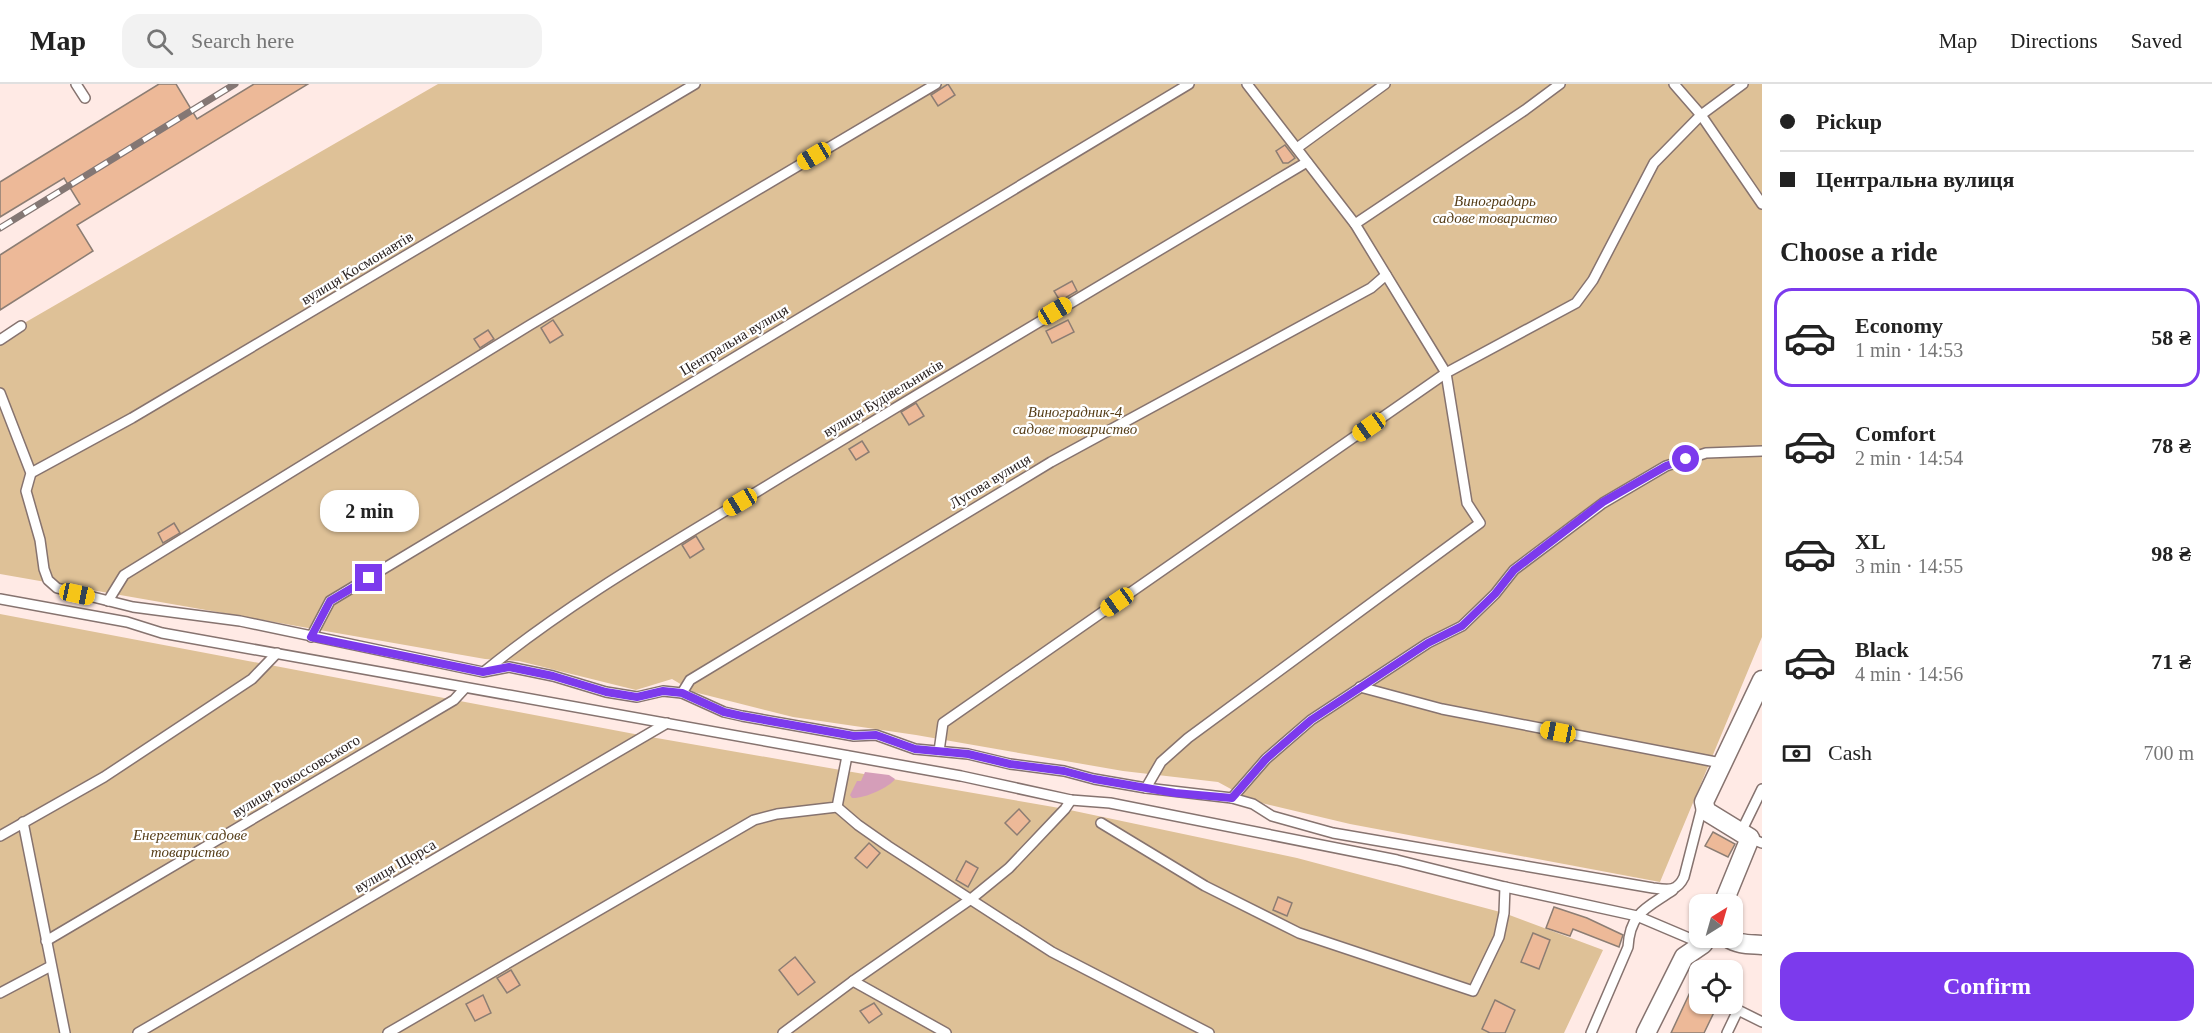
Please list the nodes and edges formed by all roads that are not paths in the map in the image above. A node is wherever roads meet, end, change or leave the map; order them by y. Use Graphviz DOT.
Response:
graph roads {
  1 [pos="76,84"];
  2 [pos="695,84"];
  3 [pos="936,84"];
  4 [pos="1189,84"];
  5 [pos="1247,84"];
  6 [pos="1385,84"];
  7 [pos="1560,84"];
  8 [pos="1674,84"];
  9 [pos="1743,84"];
  10 [pos="86,98"];
  11 [pos="1701,115"];
  12 [pos="1297,148"];
  13 [pos="1307,162"];
  14 [pos="1762,204"];
  15 [pos="1355,224"];
  16 [pos="1386,276"];
  17 [pos="21,327"];
  18 [pos="0,340"];
  19 [pos="1446,373"];
  20 [pos="0,393"];
  21 [pos="1762,451"];
  22 [pos="31,472"];
  23 [pos="0,599"];
  24 [pos="108,601"];
  25 [pos="311,637"];
  26 [pos="277,653"];
  27 [pos="483,672"];
  28 [pos="1762,680"];
  29 [pos="1360,687"];
  30 [pos="465,688"];
  31 [pos="682,693"];
  32 [pos="668,723"];
  33 [pos="939,751"];
  34 [pos="848,756"];
  35 [pos="1721,763"];
  36 [pos="1146,788"];
  37 [pos="1762,789"];
  38 [pos="1232,798"];
  39 [pos="1071,800"];
  40 [pos="1704,802"];
  41 [pos="837,807"];
  42 [pos="23,822"];
  43 [pos="1101,823"];
  44 [pos="0,836"];
  45 [pos="1751,838"];
  46 [pos="1505,887"];
  47 [pos="1673,890"];
  48 [pos="1727,894"];
  49 [pos="971,899"];
  50 [pos="1637,916"];
  51 [pos="1689,935"];
  52 [pos="46,941"];
  53 [pos="1743,941"];
  54 [pos="1762,945"];
  55 [pos="1696,948"];
  56 [pos="51,966"];
  57 [pos="853,981"];
  58 [pos="0,993"];
  59 [pos="1762,1022"];
  60 [pos="65,1033"];
  61 [pos="138,1033"];
  62 [pos="388,1033"];
  63 [pos="783,1033"];
  64 [pos="946,1033"];
  65 [pos="1209,1033"];
  66 [pos="1591,1033"];
  67 [pos="1646,1033"];
  68 [pos="1727,1033"];
  1 -- 10 [label="lane"];
  2 -- 22 [label="lane, вулиця Космонавтів"];
  3 -- 24 [label="lane"];
  4 -- 25 [label="lane, Центральна вулиця"];
  5 -- 12 [label="lane"];
  6 -- 12 [label="lane"];
  7 -- 15 [label="lane"];
  8 -- 11 [label="lane"];
  9 -- 11 [label="lane"];
  11 -- 14 [label="lane"];
  11 -- 19 [label="lane"];
  12 -- 13 [label="lane"];
  13 -- 15 [label="lane"];
  13 -- 27 [label="lane, вулиця Будівельників"];
  15 -- 16 [label="lane"];
  16 -- 19 [label="lane"];
  16 -- 31 [label="lane, Лугова вулиця"];
  17 -- 18 [label="lane"];
  19 -- 33 [label="lane"];
  19 -- 36 [label="lane"];
  20 -- 22 [label="lane"];
  21 -- 29 [label="lane"];
  22 -- 24 [label="lane"];
  23 -- 26 [label="lane"];
  24 -- 25 [label="lane"];
  25 -- 27 [label="lane"];
  26 -- 30 [label="lane"];
  26 -- 42 [label="lane"];
  27 -- 31 [label="lane"];
  28 -- 35 [label="street"];
  29 -- 35 [label="lane"];
  29 -- 38 [label="lane"];
  30 -- 32 [label="lane"];
  30 -- 52 [label="lane, вулиця Рокоссовського"];
  31 -- 33 [label="lane"];
  32 -- 34 [label="lane"];
  32 -- 61 [label="lane, вулиця Щорса"];
  33 -- 36 [label="lane"];
  34 -- 39 [label="lane"];
  34 -- 41 [label="lane"];
  35 -- 40 [label="street"];
  36 -- 38 [label="lane"];
  37 -- 45 [label="lane"];
  38 -- 47 [label="lane"];
  39 -- 46 [label="lane"];
  39 -- 49 [label="lane"];
  40 -- 45 [label="street"];
  40 -- 47 [label="lane"];
  41 -- 49 [label="lane"];
  41 -- 62 [label="lane"];
  42 -- 44 [label="lane"];
  42 -- 52 [label="lane"];
  43 -- 46 [label="lane"];
  45 -- 48 [label="street"];
  46 -- 50 [label="lane"];
  47 -- 50 [label="lane"];
  49 -- 57 [label="lane"];
  49 -- 65 [label="lane"];
  50 -- 51 [label="lane"];
  50 -- 66 [label="lane"];
  52 -- 56 [label="lane"];
  53 -- 54 [label="street"];
  55 -- 67 [label="street"];
  56 -- 58 [label="lane"];
  56 -- 60 [label="lane"];
  57 -- 63 [label="lane"];
  57 -- 64 [label="lane"];
  59 -- 68 [label="lane"];
}
